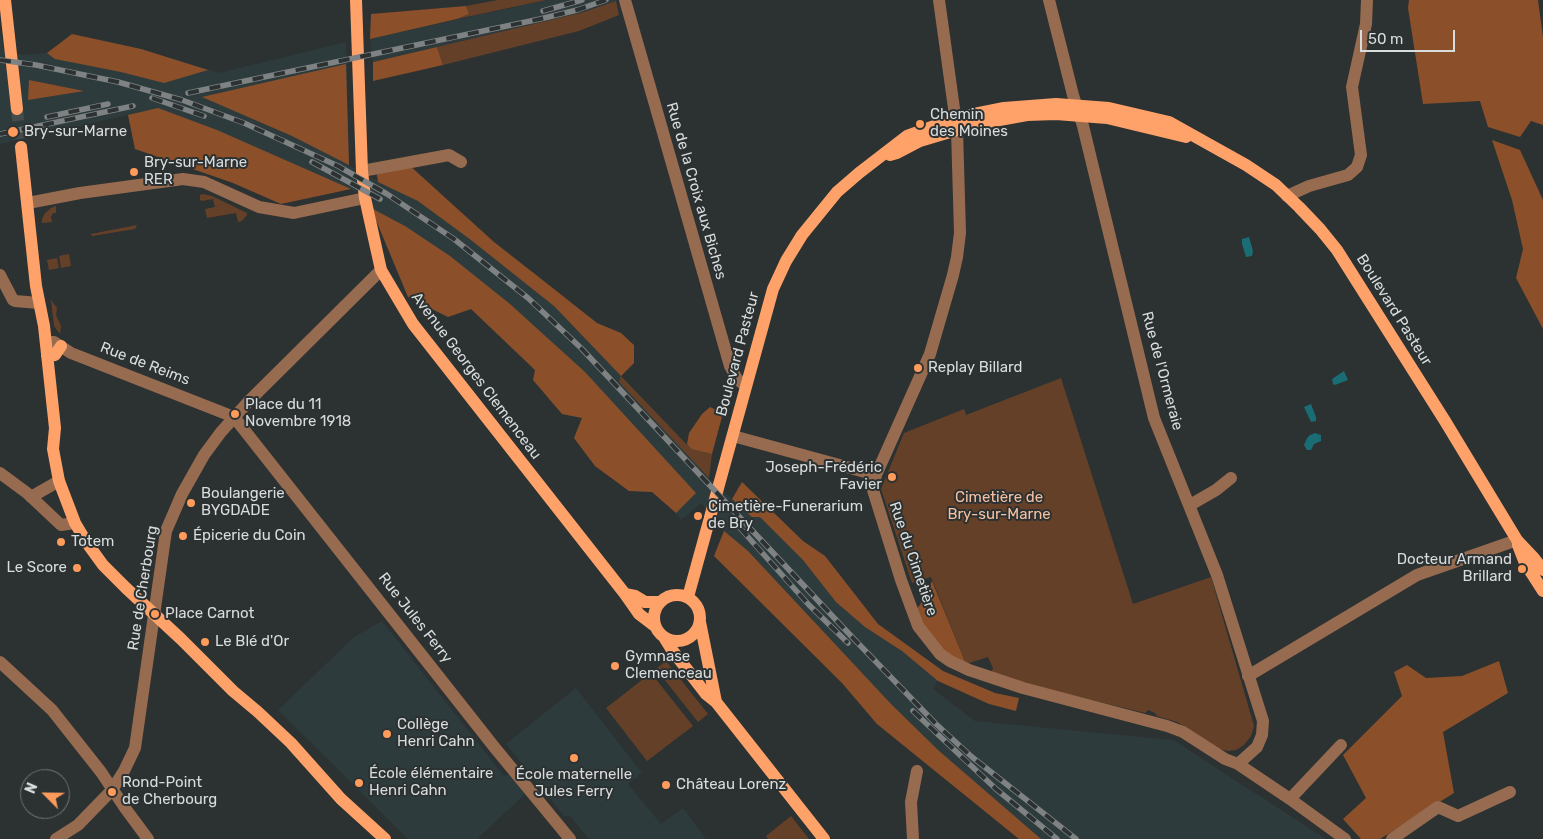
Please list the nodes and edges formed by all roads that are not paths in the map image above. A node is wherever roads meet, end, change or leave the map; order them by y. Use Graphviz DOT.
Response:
graph roads {
  1 [pos="5,0"];
  2 [pos="356,0"];
  3 [pos="624,0"];
  4 [pos="939,0"];
  5 [pos="1049,0"];
  6 [pos="1367,0"];
  7 [pos="17,109"];
  8 [pos="1079,110"];
  9 [pos="956,124"];
  10 [pos="21,147"];
  11 [pos="461,162"];
  12 [pos="362,171"];
  13 [pos="1287,196"];
  14 [pos="365,198"];
  15 [pos="28,203"];
  16 [pos="381,270"];
  17 [pos="0,275"];
  18 [pos="39,303"];
  19 [pos="46,342"];
  20 [pos="61,346"];
  21 [pos="48,356"];
  22 [pos="746,386"];
  23 [pos="234,417"];
  24 [pos="733,436"];
  25 [pos="0,473"];
  26 [pos="876,475"];
  27 [pos="1231,478"];
  28 [pos="59,481"];
  29 [pos="31,497"];
  30 [pos="1190,505"];
  31 [pos="76,523"];
  32 [pos="1517,540"];
  33 [pos="1543,570"];
  34 [pos="1542,589"];
  35 [pos="625,594"];
  36 [pos="688,597"];
  37 [pos="660,602"];
  38 [pos="154,615"];
  39 [pos="700,622"];
  40 [pos="660,632"];
  41 [pos="0,662"];
  42 [pos="1248,676"];
  43 [pos="716,702"];
  44 [pos="1342,745"];
  45 [pos="1238,764"];
  46 [pos="917,771"];
  47 [pos="112,790"];
  48 [pos="1510,792"];
  49 [pos="1290,799"];
  50 [pos="56,839"];
  51 [pos="148,839"];
  52 [pos="385,839"];
  53 [pos="570,839"];
  54 [pos="824,839"];
  55 [pos="913,839"];
  56 [pos="1344,839"];
  57 [pos="1392,839"];
  1 -- 7 [label="main road"];
  2 -- 12 [label="main road, Avenue Georges Clemenceau"];
  3 -- 22 [label="street, Rue de la Croix aux Biches"];
  4 -- 9 [label="street"];
  5 -- 8 [label="street, Rue de l'Ormeraie"];
  6 -- 13 [label="street"];
  8 -- 9 [label="main road, Boulevard Pasteur"];
  8 -- 13 [label="main road, Boulevard Pasteur"];
  8 -- 30 [label="street, Rue de l'Ormeraie"];
  9 -- 22 [label="main road, Boulevard Pasteur"];
  9 -- 26 [label="street"];
  10 -- 15 [label="main road"];
  11 -- 12 [label="street"];
  12 -- 14 [label="main road, Avenue Georges Clemenceau"];
  13 -- 32 [label="main road, Boulevard Pasteur"];
  14 -- 15 [label="street"];
  14 -- 16 [label="main road, Avenue Georges Clemenceau"];
  15 -- 18 [label="main road"];
  16 -- 23 [label="street, Rue de Cherbourg"];
  16 -- 35 [label="main road, Avenue Georges Clemenceau"];
  17 -- 18 [label="street"];
  18 -- 19 [label="main road"];
  19 -- 20 [label="street, Rue de Reims"];
  19 -- 21 [label="main road"];
  20 -- 21 [label="main road"];
  20 -- 23 [label="street, Rue de Reims"];
  21 -- 28 [label="main road"];
  22 -- 24 [label="main road, Boulevard Pasteur"];
  23 -- 38 [label="street, Rue de Cherbourg"];
  23 -- 53 [label="street, Rue Jules Ferry"];
  24 -- 26 [label="street"];
  24 -- 36 [label="main road, Boulevard Pasteur"];
  25 -- 29 [label="street"];
  26 -- 45 [label="street, Rue du Cimetière"];
  27 -- 30 [label="street"];
  28 -- 29 [label="street"];
  28 -- 31 [label="main road"];
  29 -- 31 [label="street"];
  30 -- 42 [label="street, Rue de l'Ormeraie"];
  31 -- 38 [label="main road"];
  32 -- 33 [label="main road, Boulevard Pasteur"];
  32 -- 34 [label="main road, Boulevard Pasteur"];
  32 -- 42 [label="street"];
  35 -- 37 [label="main road"];
  35 -- 40 [label="main road, Avenue Georges Clemenceau"];
  36 -- 37 [label="main road"];
  36 -- 39 [label="main road"];
  37 -- 40 [label="main road"];
  38 -- 47 [label="street, Rue de Cherbourg"];
  38 -- 52 [label="main road"];
  39 -- 40 [label="main road"];
  39 -- 43 [label="main road"];
  40 -- 43 [label="main road, Avenue Georges Clemenceau"];
  41 -- 47 [label="street"];
  42 -- 45 [label="street, Rue de l'Ormeraie"];
  43 -- 54 [label="main road, Avenue Georges Clemenceau"];
  44 -- 49 [label="street"];
  45 -- 49 [label="street, Rue du Cimetière"];
  46 -- 55 [label="street"];
  47 -- 50 [label="street, Rue de Cherbourg"];
  47 -- 51 [label="street"];
  48 -- 57 [label="street"];
  49 -- 56 [label="street, Rue du Cimetière"];
}
